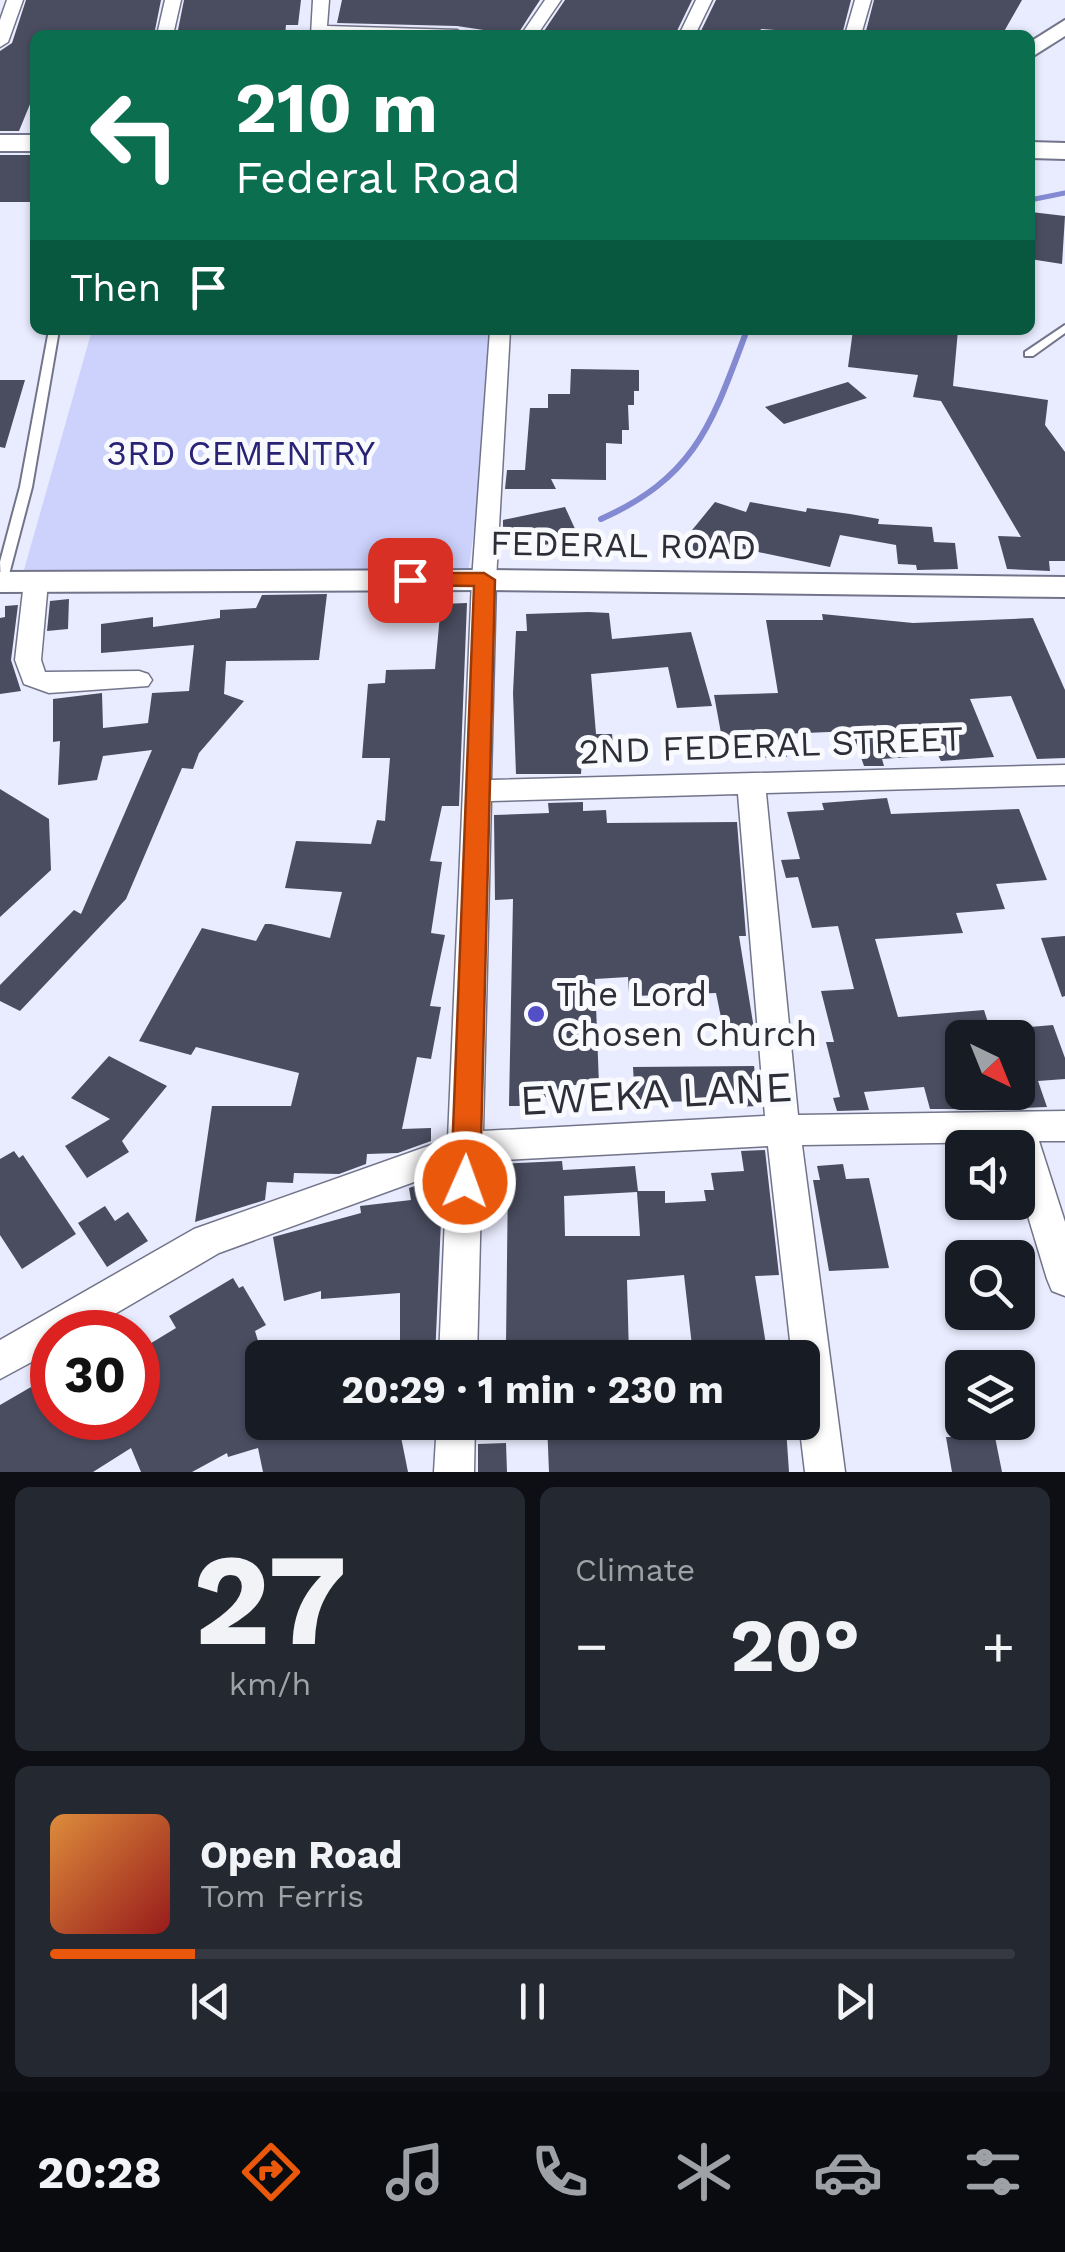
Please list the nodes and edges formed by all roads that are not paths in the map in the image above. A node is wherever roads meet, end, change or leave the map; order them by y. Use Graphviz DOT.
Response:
graph roads {
  1 [pos="15,0"];
  2 [pos="173,0"];
  3 [pos="322,0"];
  4 [pos="552,0"];
  5 [pos="704,0"];
  6 [pos="863,0"];
  7 [pos="1065,26"];
  8 [pos="167,30"];
  9 [pos="319,30"];
  10 [pos="532,30"];
  11 [pos="689,30"];
  12 [pos="854,30"];
  13 [pos="0,42"];
  14 [pos="1035,48"];
  15 [pos="0,134"];
  16 [pos="30,134"];
  17 [pos="1035,141"];
  18 [pos="1065,141"];
  19 [pos="0,142"];
  20 [pos="30,143"];
  21 [pos="1035,150"];
  22 [pos="1065,150"];
  23 [pos="1065,328"];
  24 [pos="53,335"];
  25 [pos="500,335"];
  26 [pos="1029,354"];
  27 [pos="484,580"];
  28 [pos="1,582"];
  29 [pos="36,582"];
  30 [pos="1065,587"];
  31 [pos="139,680"];
  32 [pos="1065,775"];
  33 [pos="752,784"];
  34 [pos="479,791"];
  35 [pos="1065,1126"];
  36 [pos="1018,1129"];
  37 [pos="782,1130"];
  38 [pos="466,1147"];
  39 [pos="1065,1279"];
  40 [pos="459,1340"];
  41 [pos="0,1361"];
  42 [pos="455,1440"];
  43 [pos="454,1472"];
  44 [pos="826,1472"];
  1 -- 13 [label="street"];
  2 -- 8 [label="street"];
  3 -- 9 [label="street"];
  4 -- 10 [label="street"];
  5 -- 11 [label="street"];
  6 -- 12 [label="street"];
  7 -- 14 [label="street"];
  15 -- 16 [label="main road"];
  17 -- 18 [label="main road"];
  19 -- 20 [label="main road"];
  21 -- 22 [label="main road"];
  23 -- 26 [label="lane"];
  24 -- 28 [label="lane"];
  25 -- 27 [label="street"];
  27 -- 29 [label="street, FEDERAL ROAD"];
  27 -- 30 [label="street, FEDERAL ROAD"];
  27 -- 34 [label="street"];
  28 -- 29 [label="street, FEDERAL ROAD"];
  29 -- 31 [label="street"];
  32 -- 33 [label="street, 2ND FEDERAL STREET"];
  33 -- 34 [label="street, 2ND FEDERAL STREET"];
  33 -- 37 [label="street"];
  34 -- 38 [label="street"];
  35 -- 36 [label="street, EWEKA LANE"];
  36 -- 37 [label="street, EWEKA LANE"];
  36 -- 39 [label="street"];
  37 -- 38 [label="street, EWEKA LANE"];
  37 -- 44 [label="street"];
  38 -- 40 [label="street"];
  38 -- 41 [label="street, EWEKA LANE"];
  42 -- 43 [label="street"];
}
